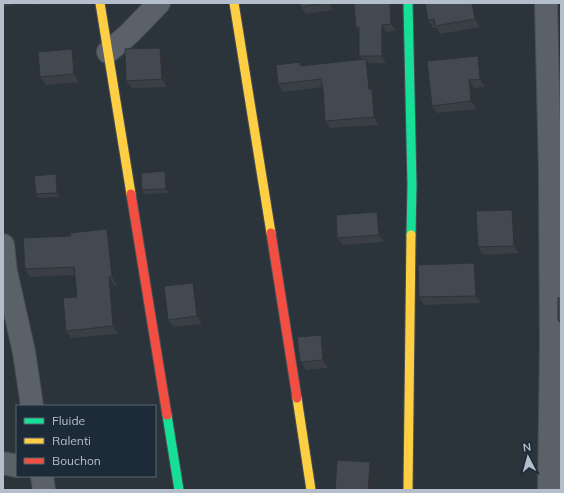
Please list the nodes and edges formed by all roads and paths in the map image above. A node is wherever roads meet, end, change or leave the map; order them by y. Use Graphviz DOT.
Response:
graph roads {
  1 [pos="100,3"];
  2 [pos="160,3"];
  3 [pos="234,3"];
  4 [pos="408,3"];
  5 [pos="546,3"];
  6 [pos="108,52"];
  7 [pos="3,245"];
  8 [pos="32,405"];
  9 [pos="3,463"];
  10 [pos="16,466"];
  11 [pos="42,477"];
  12 [pos="44,490"];
  13 [pos="179,490"];
  14 [pos="311,490"];
  15 [pos="408,490"];
  16 [pos="549,490"];
  1 -- 6 [label="street"];
  2 -- 6 [label="street"];
  3 -- 14 [label="street"];
  4 -- 15 [label="street"];
  5 -- 16 [label="street"];
  6 -- 13 [label="street"];
  7 -- 8 [label="street"];
  9 -- 10 [label="street"];
  11 -- 12 [label="street"];
}
